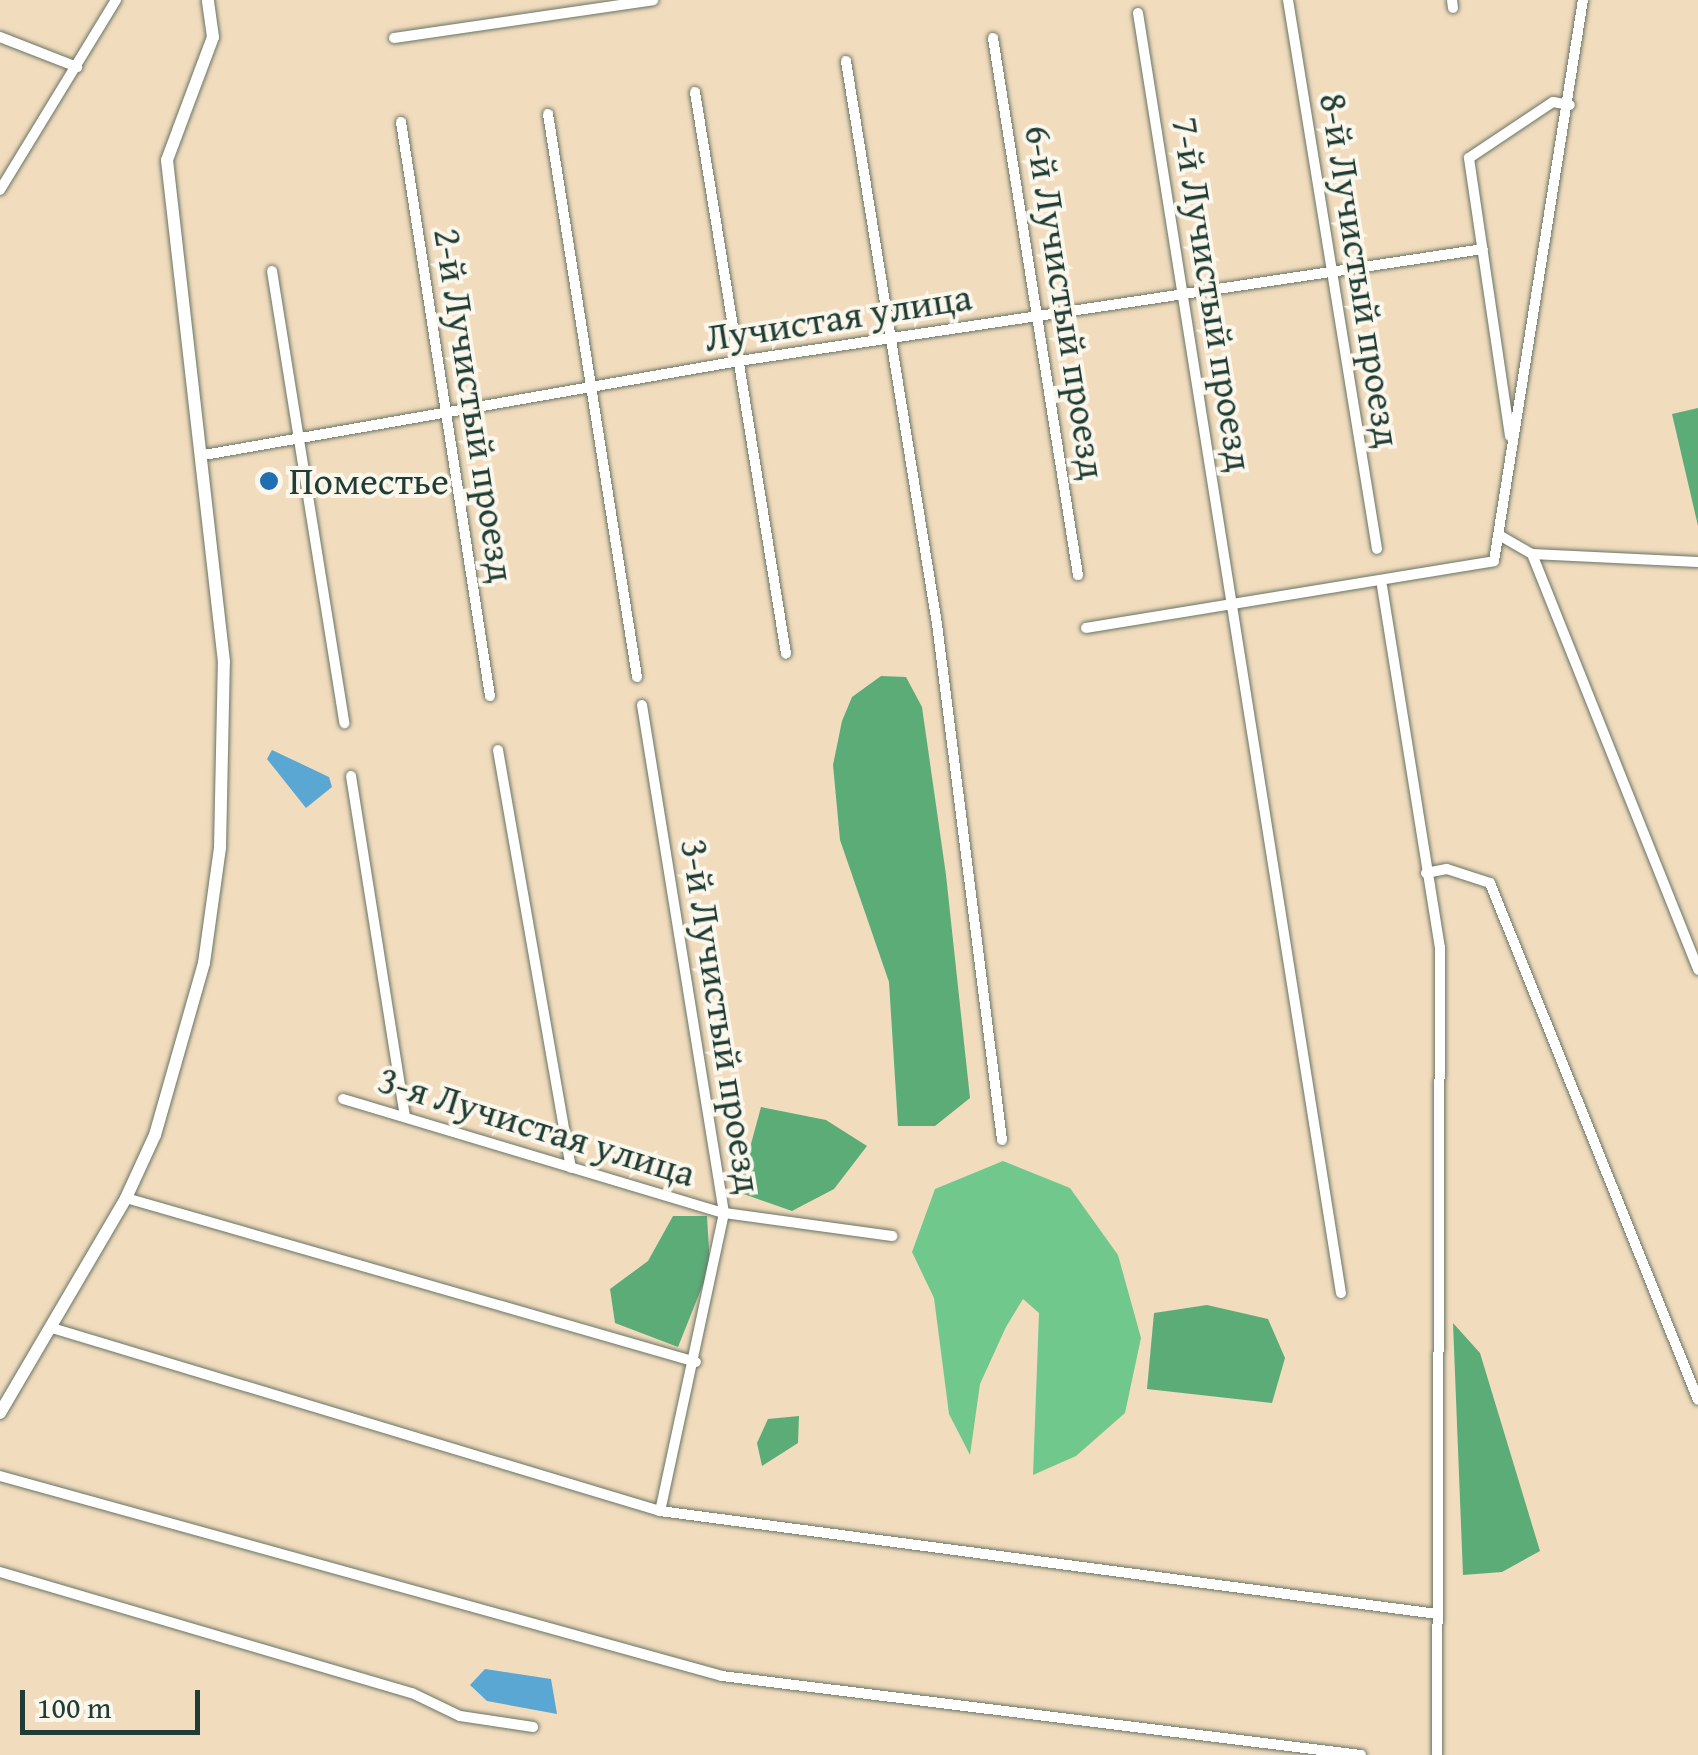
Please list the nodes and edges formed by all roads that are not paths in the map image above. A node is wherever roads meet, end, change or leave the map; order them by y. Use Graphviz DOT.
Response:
graph roads {
  1 [pos="116,0"];
  2 [pos="208,0"];
  3 [pos="653,0"];
  4 [pos="1288,0"];
  5 [pos="1583,0"];
  6 [pos="1138,13"];
  7 [pos="0,37"];
  8 [pos="394,38"];
  9 [pos="993,38"];
  10 [pos="846,61"];
  11 [pos="76,67"];
  12 [pos="695,92"];
  13 [pos="1570,105"];
  14 [pos="548,114"];
  15 [pos="401,122"];
  16 [pos="0,190"];
  17 [pos="1482,249"];
  18 [pos="272,271"];
  19 [pos="1330,274"];
  20 [pos="1183,296"];
  21 [pos="1039,317"];
  22 [pos="891,339"];
  23 [pos="738,361"];
  24 [pos="592,385"];
  25 [pos="444,409"];
  26 [pos="300,437"];
  27 [pos="1512,446"];
  28 [pos="204,456"];
  29 [pos="1499,535"];
  30 [pos="1377,549"];
  31 [pos="1532,554"];
  32 [pos="1698,562"];
  33 [pos="1078,575"];
  34 [pos="1382,586"];
  35 [pos="1233,610"];
  36 [pos="1086,628"];
  37 [pos="786,654"];
  38 [pos="637,677"];
  39 [pos="490,696"];
  40 [pos="642,706"];
  41 [pos="344,723"];
  42 [pos="498,750"];
  43 [pos="351,776"];
  44 [pos="1426,873"];
  45 [pos="1698,970"];
  46 [pos="344,1100"];
  47 [pos="405,1117"];
  48 [pos="1002,1140"];
  49 [pos="571,1168"];
  50 [pos="126,1198"];
  51 [pos="724,1212"];
  52 [pos="892,1236"];
  53 [pos="1341,1293"];
  54 [pos="52,1328"];
  55 [pos="696,1362"];
  56 [pos="1698,1400"];
  57 [pos="0,1413"];
  58 [pos="0,1476"];
  59 [pos="660,1511"];
  60 [pos="0,1572"];
  61 [pos="1437,1614"];
  62 [pos="533,1727"];
  63 [pos="1361,1755"];
  64 [pos="1437,1755"];
  1 -- 11 [label="street"];
  2 -- 28 [label="street"];
  3 -- 8 [label="street"];
  4 -- 19 [label="street, 8-й Лучистый проезд"];
  5 -- 13 [label="street"];
  6 -- 20 [label="street, 7-й Лучистый проезд"];
  7 -- 11 [label="street"];
  9 -- 21 [label="street, 6-й Лучистый проезд"];
  10 -- 22 [label="street"];
  11 -- 16 [label="street"];
  12 -- 23 [label="street"];
  13 -- 17 [label="street"];
  13 -- 27 [label="street"];
  14 -- 24 [label="street"];
  15 -- 25 [label="street, 2-й Лучистый проезд"];
  17 -- 19 [label="street, Лучистая улица"];
  17 -- 27 [label="street"];
  18 -- 26 [label="street"];
  19 -- 20 [label="street, Лучистая улица"];
  19 -- 30 [label="street, 8-й Лучистый проезд"];
  20 -- 21 [label="street, Лучистая улица"];
  20 -- 35 [label="street, 7-й Лучистый проезд"];
  21 -- 22 [label="street, Лучистая улица"];
  21 -- 33 [label="street, 6-й Лучистый проезд"];
  22 -- 23 [label="street, Лучистая улица"];
  22 -- 48 [label="street"];
  23 -- 24 [label="street, Лучистая улица"];
  23 -- 37 [label="street"];
  24 -- 25 [label="street, Лучистая улица"];
  24 -- 38 [label="street"];
  25 -- 26 [label="street, Лучистая улица"];
  25 -- 39 [label="street, 2-й Лучистый проезд"];
  26 -- 28 [label="street, Лучистая улица"];
  26 -- 41 [label="street"];
  27 -- 29 [label="street"];
  28 -- 50 [label="street"];
  29 -- 31 [label="street"];
  29 -- 34 [label="street"];
  31 -- 32 [label="street"];
  31 -- 45 [label="street"];
  34 -- 35 [label="street"];
  34 -- 44 [label="street"];
  35 -- 36 [label="street"];
  35 -- 53 [label="street, 7-й Лучистый проезд"];
  40 -- 51 [label="street, 3-й Лучистый проезд"];
  42 -- 49 [label="street"];
  43 -- 47 [label="street"];
  44 -- 56 [label="street"];
  44 -- 61 [label="street"];
  46 -- 47 [label="street, 3-я Лучистая улица"];
  47 -- 49 [label="street, 3-я Лучистая улица"];
  49 -- 51 [label="street, 3-я Лучистая улица"];
  50 -- 54 [label="street"];
  50 -- 55 [label="street"];
  51 -- 52 [label="street, 3-я Лучистая улица"];
  51 -- 55 [label="street, 3-й Лучистый проезд"];
  54 -- 57 [label="street"];
  54 -- 59 [label="street"];
  55 -- 59 [label="street, 3-й Лучистый проезд"];
  58 -- 63 [label="street"];
  59 -- 61 [label="street"];
  60 -- 62 [label="street"];
  61 -- 64 [label="street"];
}
